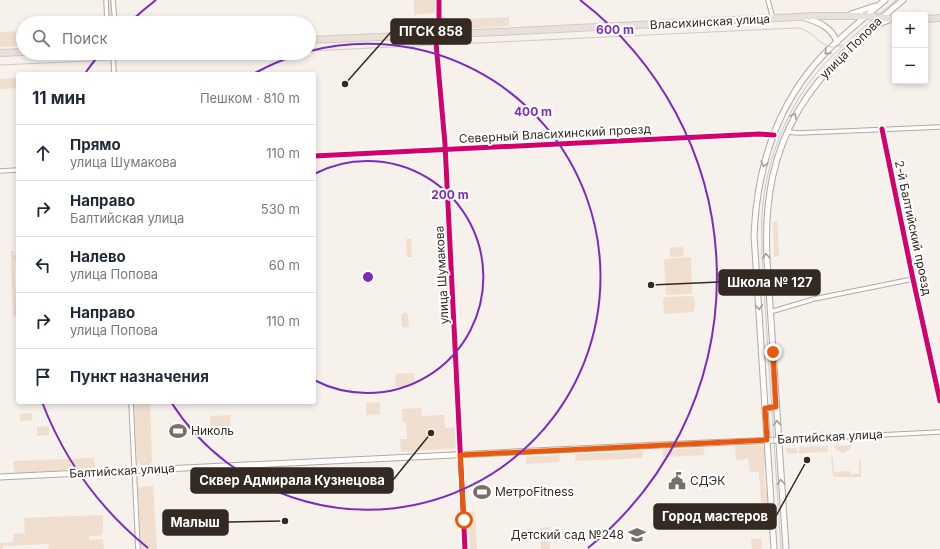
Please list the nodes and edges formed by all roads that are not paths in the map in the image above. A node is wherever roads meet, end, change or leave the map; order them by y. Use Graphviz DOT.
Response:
graph roads {
  1 [pos="106,0"];
  2 [pos="113,0"];
  3 [pos="439,0"];
  4 [pos="768,0"];
  5 [pos="885,0"];
  6 [pos="903,0"];
  7 [pos="107,16"];
  8 [pos="114,16"];
  9 [pos="847,16"];
  10 [pos="866,16"];
  11 [pos="802,17"];
  12 [pos="882,18"];
  13 [pos="940,18"];
  14 [pos="773,19"];
  15 [pos="892,19"];
  16 [pos="928,19"];
  17 [pos="892,20"];
  18 [pos="864,34"];
  19 [pos="438,35"];
  20 [pos="316,40"];
  21 [pos="837,42"];
  22 [pos="16,53"];
  23 [pos="0,54"];
  24 [pos="113,60"];
  25 [pos="114,72"];
  26 [pos="940,127"];
  27 [pos="882,129"];
  28 [pos="787,132"];
  29 [pos="774,134"];
  30 [pos="445,150"];
  31 [pos="316,156"];
  32 [pos="16,170"];
  33 [pos="0,171"];
  34 [pos="913,279"];
  35 [pos="770,312"];
  36 [pos="940,402"];
  37 [pos="131,404"];
  38 [pos="776,407"];
  39 [pos="765,408"];
  40 [pos="940,432"];
  41 [pos="767,440"];
  42 [pos="778,440"];
  43 [pos="460,455"];
  44 [pos="134,471"];
  45 [pos="0,477"];
  46 [pos="138,549"];
  47 [pos="465,549"];
  48 [pos="774,549"];
  49 [pos="786,549"];
  1 -- 7 [label="street"];
  2 -- 8 [label="street"];
  3 -- 19 [label="street, улица Шумакова"];
  4 -- 14 [label="street"];
  5 -- 9 [label="main road"];
  5 -- 10 [label="main road, улица Попова"];
  6 -- 12 [label="main road, улица Попова"];
  9 -- 10 [label="highway, Власихинская улица"];
  9 -- 11 [label="highway, Власихинская улица"];
  10 -- 12 [label="highway, Власихинская улица"];
  10 -- 21 [label="main road, улица Попова"];
  11 -- 14 [label="highway, Власихинская улица"];
  11 -- 21 [label="main road"];
  12 -- 15 [label="highway, Власихинская улица"];
  12 -- 18 [label="main road, улица Попова"];
  13 -- 16 [label="highway"];
  14 -- 19 [label="highway, Власихинская улица"];
  17 -- 18 [label="main road"];
  28 -- 18 [label="main road, улица Попова, one-way"];
  19 -- 20 [label="highway, Власихинская улица"];
  19 -- 30 [label="street, улица Шумакова"];
  21 -- 29 [label="main road, улица Попова, one-way"];
  22 -- 23 [label="highway"];
  24 -- 25 [label="street"];
  26 -- 27 [label="street"];
  27 -- 28 [label="street"];
  27 -- 34 [label="street, 2-й Балтийский проезд"];
  35 -- 28 [label="main road, улица Попова, one-way"];
  29 -- 30 [label="street, Северный Власихинский проезд"];
  29 -- 39 [label="main road, улица Попова, one-way"];
  30 -- 31 [label="street, Северный Власихинский проезд"];
  30 -- 43 [label="street, улица Шумакова"];
  32 -- 33 [label="street"];
  34 -- 35 [label="street"];
  34 -- 36 [label="street, 2-й Балтийский проезд"];
  35 -- 38 [label="main road, улица Попова"];
  37 -- 44 [label="street"];
  38 -- 39 [label="main road"];
  42 -- 38 [label="main road, улица Попова, one-way"];
  39 -- 41 [label="main road, улица Попова"];
  40 -- 42 [label="street, Балтийская улица"];
  41 -- 42 [label="main road, Балтийская улица"];
  41 -- 43 [label="main road, Балтийская улица"];
  41 -- 48 [label="main road, улица Попова"];
  49 -- 42 [label="main road, улица Попова, one-way"];
  43 -- 44 [label="main road, Балтийская улица"];
  43 -- 47 [label="street, улица Шумакова"];
  44 -- 45 [label="main road, Балтийская улица"];
  44 -- 46 [label="street"];
}
